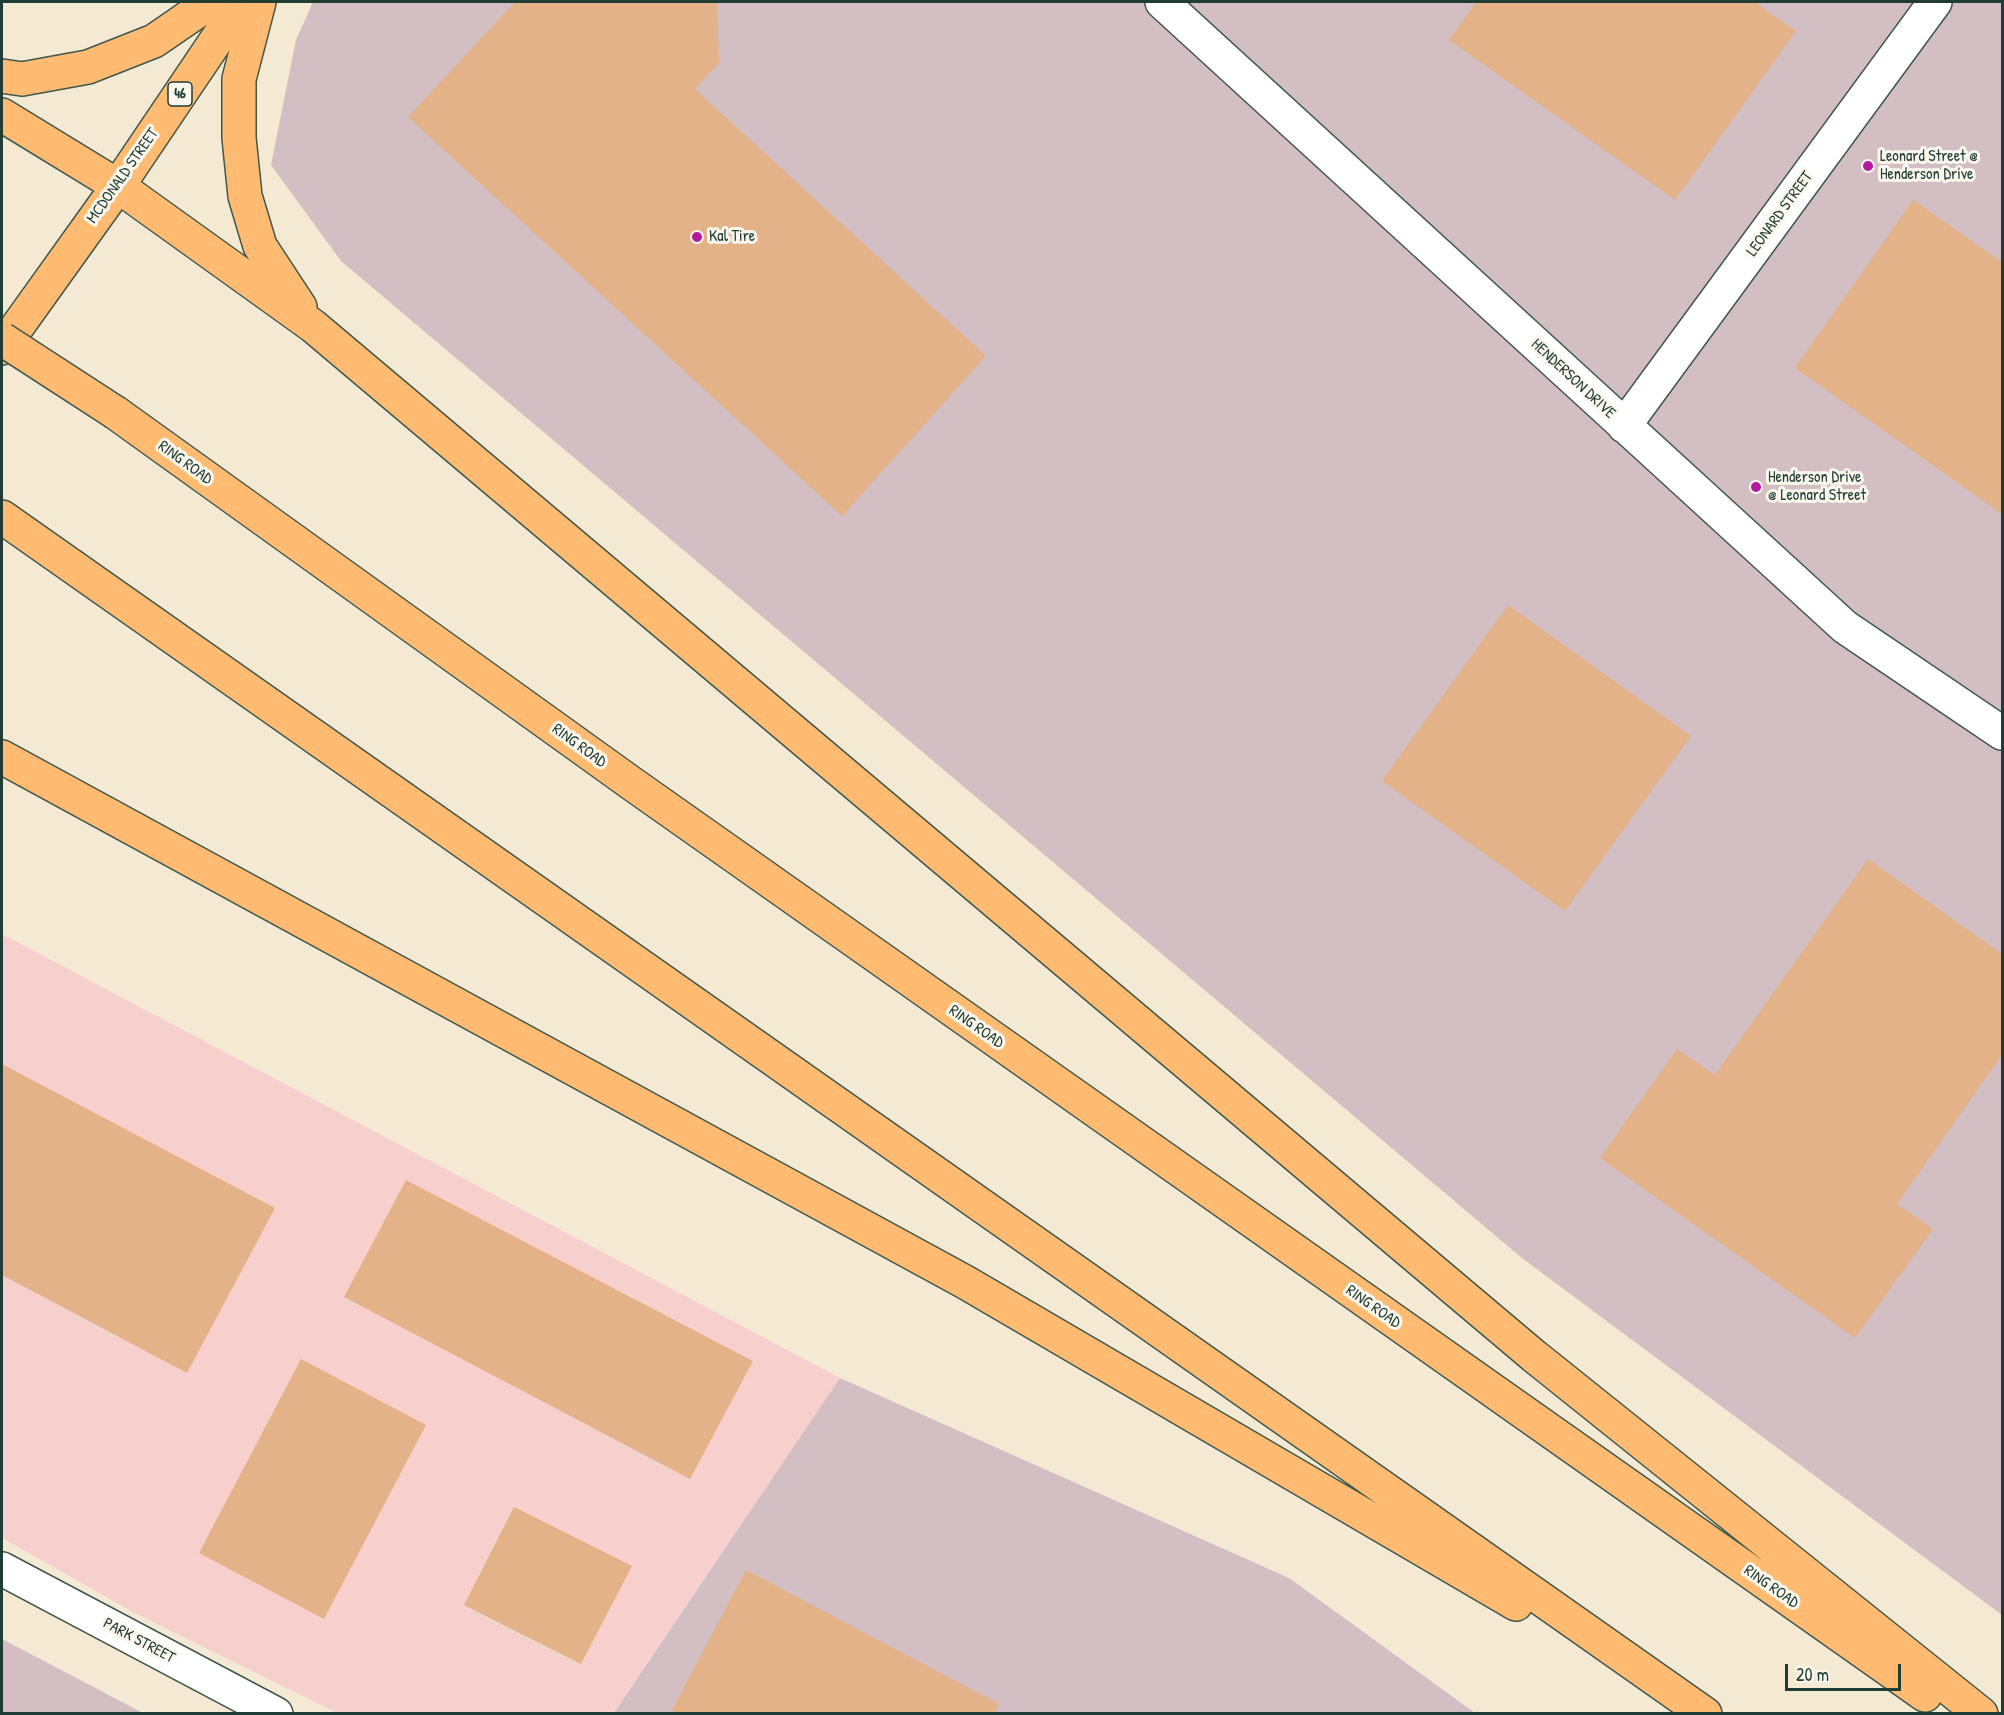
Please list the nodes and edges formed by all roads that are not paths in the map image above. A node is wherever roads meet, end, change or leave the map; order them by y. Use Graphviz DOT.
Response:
graph roads {
  1 [pos="211,2"];
  2 [pos="242,2"];
  3 [pos="259,2"];
  4 [pos="1162,2"];
  5 [pos="1935,2"];
  6 [pos="2,76"];
  7 [pos="2,114"];
  8 [pos="118,186"];
  9 [pos="313,326"];
  10 [pos="2,339"];
  11 [pos="2,348"];
  12 [pos="1624,426"];
  13 [pos="2,517"];
  14 [pos="2002,733"];
  15 [pos="2,757"];
  16 [pos="2,1569"];
  17 [pos="276,1713"];
  18 [pos="1703,1713"];
  19 [pos="1952,1713"];
  20 [pos="1981,1713"];
  1 -- 6 [label="main road"];
  2 -- 8 [label="main road, MCDONALD STREET / 46"];
  3 -- 9 [label="main road"];
  4 -- 12 [label="street, HENDERSON DRIVE"];
  5 -- 12 [label="street, LEONARD STREET"];
  7 -- 8 [label="main road"];
  8 -- 9 [label="main road"];
  8 -- 11 [label="main road, MCDONALD STREET / 46"];
  9 -- 20 [label="main road"];
  10 -- 19 [label="main road, RING ROAD, bridge"];
  12 -- 14 [label="street, HENDERSON DRIVE"];
  13 -- 18 [label="main road"];
  15 -- 18 [label="main road"];
  16 -- 17 [label="street, PARK STREET"];
}
